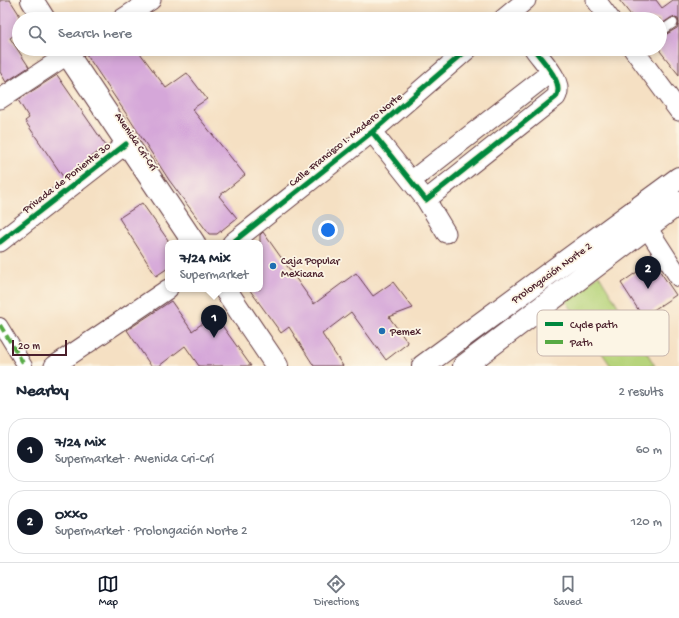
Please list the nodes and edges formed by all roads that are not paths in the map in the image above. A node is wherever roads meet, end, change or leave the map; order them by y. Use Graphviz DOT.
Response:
graph roads {
  1 [pos="32,0"];
  2 [pos="151,0"];
  3 [pos="526,0"];
  4 [pos="596,0"];
  5 [pos="40,12"];
  6 [pos="133,12"];
  7 [pos="514,12"];
  8 [pos="605,12"];
  9 [pos="673,22"];
  10 [pos="667,27"];
  11 [pos="62,56"];
  12 [pos="72,56"];
  13 [pos="460,56"];
  14 [pos="539,56"];
  15 [pos="639,56"];
  16 [pos="551,72"];
  17 [pos="0,99"];
  18 [pos="679,110"];
  19 [pos="372,132"];
  20 [pos="126,144"];
  21 [pos="679,178"];
  22 [pos="411,181"];
  23 [pos="426,200"];
  24 [pos="679,203"];
  25 [pos="641,219"];
  26 [pos="446,233"];
  27 [pos="192,240"];
  28 [pos="236,240"];
  29 [pos="0,242"];
  30 [pos="679,276"];
  31 [pos="165,291"];
  32 [pos="227,292"];
  33 [pos="0,325"];
  34 [pos="25,366"];
  35 [pos="54,366"];
  36 [pos="276,366"];
  37 [pos="423,366"];
  38 [pos="464,366"];
  1 -- 5 [label="main road"];
  2 -- 6 [label="street"];
  3 -- 7 [label="street"];
  4 -- 8 [label="street"];
  9 -- 10 [label="lane"];
  11 -- 17 [label="street"];
  12 -- 20 [label="main road, Avenida Cri-Crí"];
  13 -- 19 [label="street, Calle Francisco I. Madero Norte"];
  14 -- 16 [label="street"];
  15 -- 18 [label="street"];
  16 -- 22 [label="street"];
  16 -- 23 [label="street"];
  19 -- 22 [label="street"];
  19 -- 28 [label="street, Calle Francisco I. Madero Norte"];
  20 -- 27 [label="main road, Avenida Cri-Crí"];
  20 -- 29 [label="street, Privada de Poniente 30"];
  21 -- 25 [label="main road, Prolongación Norte 2"];
  22 -- 23 [label="street"];
  23 -- 26 [label="street"];
  24 -- 25 [label="main road, Prolongación Norte 2"];
  25 -- 30 [label="street"];
  25 -- 37 [label="main road, Prolongación Norte 2"];
  25 -- 38 [label="main road, Prolongación Norte 2"];
  31 -- 35 [label="street"];
  32 -- 36 [label="main road"];
  33 -- 34 [label="street"];
}
